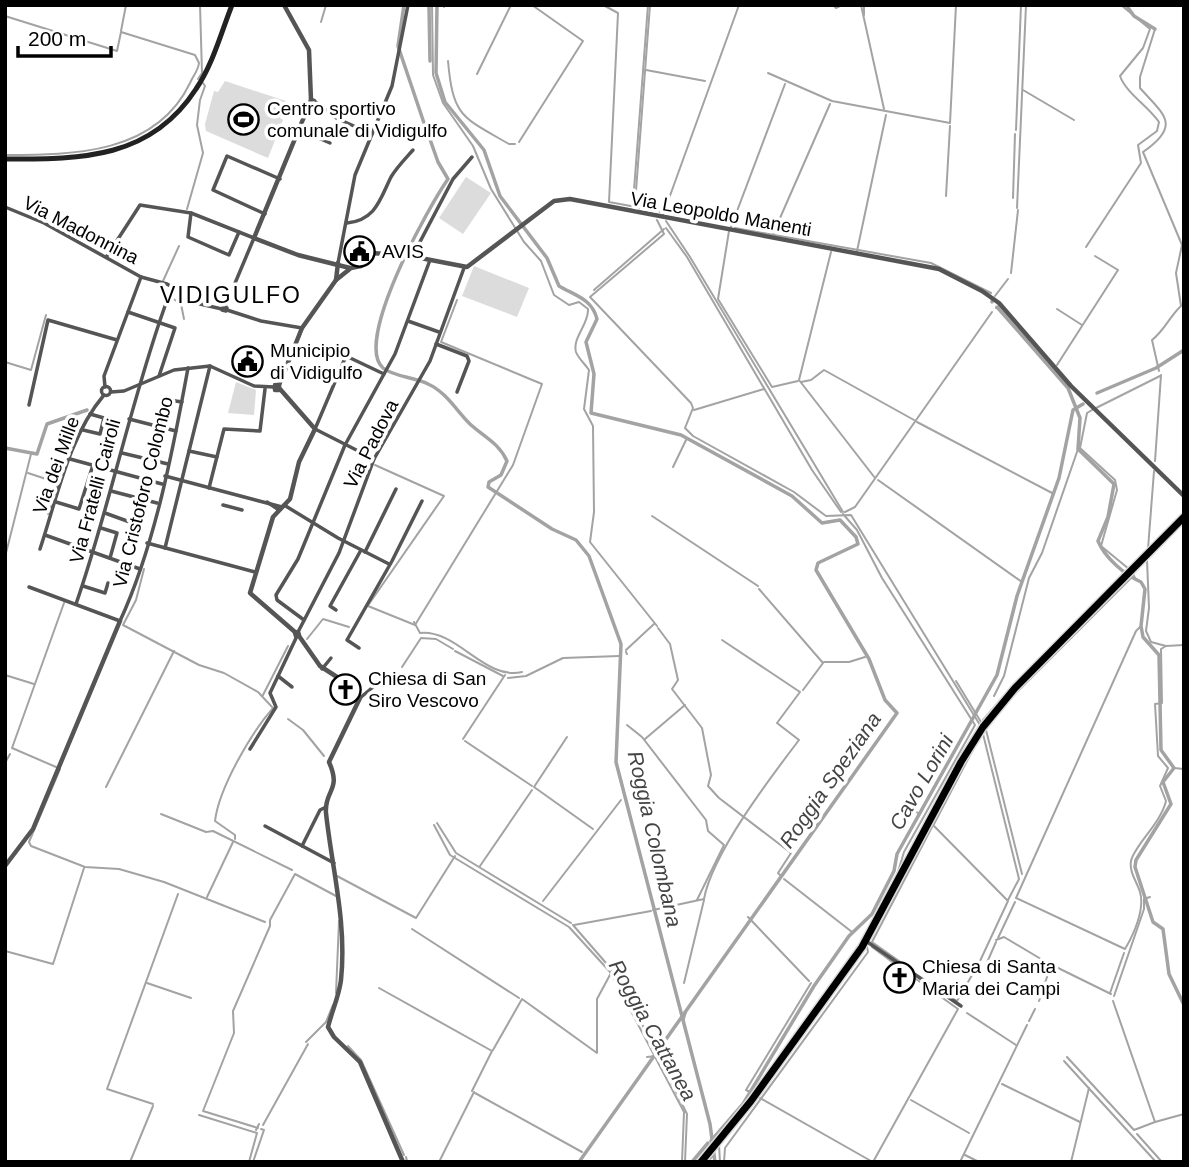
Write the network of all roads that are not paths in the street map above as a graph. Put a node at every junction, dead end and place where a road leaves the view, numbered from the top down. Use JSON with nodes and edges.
{"nodes":[{"id":1,"x":232,"y":5,"type":"edge"},
{"id":2,"x":284,"y":5,"type":"edge"},
{"id":3,"x":408,"y":5,"type":"edge"},
{"id":4,"x":313,"y":100,"type":"junction"},
{"id":5,"x":300,"y":130,"type":"junction"},
{"id":6,"x":372,"y":134,"type":"junction"},
{"id":7,"x":330,"y":143,"type":"dead end"},
{"id":8,"x":413,"y":150,"type":"dead end"},
{"id":9,"x":472,"y":157,"type":"dead end"},
{"id":10,"x":5,"y":159,"type":"edge"},
{"id":11,"x":280,"y":179,"type":"junction"},
{"id":12,"x":5,"y":207,"type":"edge"},
{"id":13,"x":191,"y":213,"type":"junction"},
{"id":14,"x":265,"y":214,"type":"junction"},
{"id":15,"x":347,"y":223,"type":"junction"},
{"id":16,"x":239,"y":232,"type":"junction"},
{"id":17,"x":254,"y":238,"type":"junction"},
{"id":18,"x":107,"y":256,"type":"junction"},
{"id":19,"x":409,"y":256,"type":"junction"},
{"id":20,"x":430,"y":260,"type":"junction"},
{"id":21,"x":338,"y":263,"type":"junction"},
{"id":22,"x":351,"y":268,"type":"junction"},
{"id":23,"x":464,"y":268,"type":"junction"},
{"id":24,"x":141,"y":277,"type":"junction"},
{"id":25,"x":336,"y":280,"type":"junction"},
{"id":26,"x":165,"y":306,"type":"dead end"},
{"id":27,"x":225,"y":308,"type":"junction"},
{"id":28,"x":127,"y":312,"type":"junction"},
{"id":29,"x":408,"y":321,"type":"junction"},
{"id":30,"x":159,"y":323,"type":"junction"},
{"id":31,"x":302,"y":328,"type":"junction"},
{"id":32,"x":440,"y":332,"type":"junction"},
{"id":33,"x":117,"y":340,"type":"junction"},
{"id":34,"x":436,"y":344,"type":"junction"},
{"id":35,"x":210,"y":366,"type":"junction"},
{"id":36,"x":188,"y":368,"type":"junction"},
{"id":37,"x":385,"y":373,"type":"junction"},
{"id":38,"x":159,"y":376,"type":"junction"},
{"id":39,"x":138,"y":385,"type":"junction"},
{"id":40,"x":105,"y":387,"type":"junction"},
{"id":41,"x":277,"y":387,"type":"junction"},
{"id":42,"x":265,"y":388,"type":"junction"},
{"id":43,"x":111,"y":392,"type":"junction"},
{"id":44,"x":457,"y":392,"type":"dead end"},
{"id":45,"x":104,"y":395,"type":"junction"},
{"id":46,"x":169,"y":400,"type":"dead end"},
{"id":47,"x":182,"y":402,"type":"junction"},
{"id":48,"x":29,"y":405,"type":"dead end"},
{"id":49,"x":90,"y":414,"type":"junction"},
{"id":50,"x":129,"y":419,"type":"junction"},
{"id":51,"x":83,"y":429,"type":"junction"},
{"id":52,"x":316,"y":429,"type":"junction"},
{"id":53,"x":176,"y":431,"type":"junction"},
{"id":54,"x":345,"y":444,"type":"junction"},
{"id":55,"x":189,"y":451,"type":"junction"},
{"id":56,"x":122,"y":453,"type":"junction"},
{"id":57,"x":217,"y":457,"type":"junction"},
{"id":58,"x":70,"y":459,"type":"junction"},
{"id":59,"x":374,"y":459,"type":"junction"},
{"id":60,"x":168,"y":464,"type":"junction"},
{"id":61,"x":93,"y":466,"type":"junction"},
{"id":62,"x":117,"y":472,"type":"junction"},
{"id":63,"x":165,"y":476,"type":"junction"},
{"id":64,"x":181,"y":480,"type":"junction"},
{"id":65,"x":162,"y":484,"type":"junction"},
{"id":66,"x":209,"y":488,"type":"junction"},
{"id":67,"x":396,"y":489,"type":"dead end"},
{"id":68,"x":111,"y":491,"type":"junction"},
{"id":69,"x":1184,"y":495,"type":"edge"},
{"id":70,"x":265,"y":501,"type":"junction"},
{"id":71,"x":422,"y":501,"type":"dead end"},
{"id":72,"x":56,"y":502,"type":"junction"},
{"id":73,"x":158,"y":503,"type":"junction"},
{"id":74,"x":223,"y":505,"type":"dead end"},
{"id":75,"x":270,"y":505,"type":"junction"},
{"id":76,"x":282,"y":507,"type":"junction"},
{"id":77,"x":79,"y":509,"type":"junction"},
{"id":78,"x":242,"y":510,"type":"dead end"},
{"id":79,"x":105,"y":513,"type":"junction"},
{"id":80,"x":273,"y":517,"type":"junction"},
{"id":81,"x":76,"y":518,"type":"dead end"},
{"id":82,"x":1182,"y":520,"type":"edge"},
{"id":83,"x":312,"y":523,"type":"junction"},
{"id":84,"x":138,"y":525,"type":"dead end"},
{"id":85,"x":101,"y":528,"type":"junction"},
{"id":86,"x":45,"y":535,"type":"junction"},
{"id":87,"x":344,"y":541,"type":"junction"},
{"id":88,"x":147,"y":543,"type":"junction"},
{"id":89,"x":164,"y":548,"type":"junction"},
{"id":90,"x":40,"y":549,"type":"dead end"},
{"id":91,"x":363,"y":551,"type":"junction"},
{"id":92,"x":94,"y":552,"type":"junction"},
{"id":93,"x":110,"y":558,"type":"junction"},
{"id":94,"x":389,"y":564,"type":"junction"},
{"id":95,"x":140,"y":569,"type":"junction"},
{"id":96,"x":254,"y":572,"type":"junction"},
{"id":97,"x":108,"y":583,"type":"dead end"},
{"id":98,"x":83,"y":586,"type":"junction"},
{"id":99,"x":29,"y":587,"type":"dead end"},
{"id":100,"x":76,"y":604,"type":"junction"},
{"id":101,"x":336,"y":610,"type":"dead end"},
{"id":102,"x":304,"y":620,"type":"junction"},
{"id":103,"x":120,"y":621,"type":"junction"},
{"id":104,"x":297,"y":634,"type":"junction"},
{"id":105,"x":359,"y":648,"type":"dead end"},
{"id":106,"x":331,"y":658,"type":"dead end"},
{"id":107,"x":323,"y":669,"type":"junction"},
{"id":108,"x":278,"y":676,"type":"junction"},
{"id":109,"x":379,"y":682,"type":"dead end"},
{"id":110,"x":292,"y":687,"type":"dead end"},
{"id":111,"x":360,"y":698,"type":"junction"},
{"id":112,"x":250,"y":749,"type":"dead end"},
{"id":113,"x":326,"y":807,"type":"junction"},
{"id":114,"x":265,"y":826,"type":"dead end"},
{"id":115,"x":302,"y":846,"type":"junction"},
{"id":116,"x":335,"y":863,"type":"junction"},
{"id":117,"x":5,"y":866,"type":"edge"},
{"id":118,"x":866,"y":941,"type":"junction"},
{"id":119,"x":961,"y":1006,"type":"dead end"},
{"id":120,"x":403,"y":1161,"type":"edge"},
{"id":121,"x":701,"y":1162,"type":"edge"}],
"edges":[{"from":1,"to":10,"type":"main road"},
{"from":2,"to":4,"type":"street"},
{"from":3,"to":6,"type":"street"},
{"from":4,"to":5,"type":"street"},
{"from":4,"to":6,"type":"street"},
{"from":5,"to":7,"type":"street"},
{"from":5,"to":11,"type":"street"},
{"from":6,"to":15,"type":"street"},
{"from":8,"to":15,"type":"street"},
{"from":9,"to":19,"type":"street"},
{"from":11,"to":14,"type":"street"},
{"from":11,"to":14,"type":"street"},
{"from":12,"to":18,"type":"street","name":"Via Madonnina"},
{"from":13,"to":16,"type":"street"},
{"from":13,"to":16,"type":"street"},
{"from":13,"to":18,"type":"street"},
{"from":14,"to":17,"type":"street"},
{"from":15,"to":21,"type":"street"},
{"from":16,"to":17,"type":"street"},
{"from":17,"to":21,"type":"street"},
{"from":17,"to":27,"type":"street"},
{"from":18,"to":24,"type":"street","name":"Via Madonnina"},
{"from":19,"to":20,"type":"street"},
{"from":19,"to":22,"type":"street"},
{"from":20,"to":23,"type":"street"},
{"from":20,"to":29,"type":"street"},
{"from":21,"to":22,"type":"street"},
{"from":21,"to":25,"type":"street"},
{"from":22,"to":25,"type":"street"},
{"from":23,"to":32,"type":"street","name":"Via Padova"},
{"from":23,"to":69,"type":"street","name":"Via Leopoldo Manenti"},
{"from":24,"to":27,"type":"street","name":"Via Madonnina"},
{"from":24,"to":28,"type":"street"},
{"from":25,"to":31,"type":"street"},
{"from":26,"to":30,"type":"street","name":"Via Fratelli Cairoli"},
{"from":27,"to":31,"type":"street","name":"Via Madonnina"},
{"from":28,"to":30,"type":"street"},
{"from":28,"to":33,"type":"street"},
{"from":29,"to":32,"type":"street"},
{"from":29,"to":37,"type":"street"},
{"from":30,"to":38,"type":"street"},
{"from":30,"to":39,"type":"street","name":"Via Fratelli Cairoli"},
{"from":31,"to":41,"type":"street"},
{"from":32,"to":34,"type":"street","name":"Via Padova"},
{"from":33,"to":40,"type":"street"},
{"from":33,"to":48,"type":"street"},
{"from":34,"to":44,"type":"street"},
{"from":34,"to":59,"type":"street","name":"Via Padova"},
{"from":35,"to":36,"type":"street"},
{"from":35,"to":42,"type":"street"},
{"from":35,"to":55,"type":"street"},
{"from":36,"to":38,"type":"street"},
{"from":36,"to":47,"type":"street","name":"Via Cristoforo Colombo"},
{"from":37,"to":52,"type":"street"},
{"from":37,"to":54,"type":"street"},
{"from":38,"to":39,"type":"street"},
{"from":39,"to":43,"type":"street"},
{"from":39,"to":50,"type":"street","name":"Via Fratelli Cairoli"},
{"from":40,"to":43,"type":"street"},
{"from":40,"to":45,"type":"street"},
{"from":41,"to":42,"type":"street"},
{"from":41,"to":52,"type":"street"},
{"from":42,"to":57,"type":"street"},
{"from":43,"to":45,"type":"street"},
{"from":45,"to":49,"type":"street","name":"Via dei Mille"},
{"from":46,"to":47,"type":"street"},
{"from":47,"to":53,"type":"street","name":"Via Cristoforo Colombo"},
{"from":49,"to":51,"type":"street","name":"Via dei Mille"},
{"from":49,"to":51,"type":"street"},
{"from":50,"to":53,"type":"street"},
{"from":50,"to":56,"type":"street","name":"Via Fratelli Cairoli"},
{"from":51,"to":58,"type":"street","name":"Via dei Mille"},
{"from":52,"to":54,"type":"street"},
{"from":52,"to":76,"type":"street"},
{"from":53,"to":60,"type":"street","name":"Via Cristoforo Colombo"},
{"from":54,"to":59,"type":"street"},
{"from":54,"to":83,"type":"street"},
{"from":55,"to":57,"type":"street"},
{"from":55,"to":64,"type":"street"},
{"from":56,"to":60,"type":"street"},
{"from":56,"to":62,"type":"street","name":"Via Fratelli Cairoli"},
{"from":57,"to":66,"type":"street"},
{"from":58,"to":61,"type":"street"},
{"from":58,"to":72,"type":"street","name":"Via dei Mille"},
{"from":59,"to":87,"type":"street","name":"Via Padova"},
{"from":60,"to":63,"type":"street","name":"Via Cristoforo Colombo"},
{"from":61,"to":62,"type":"street"},
{"from":61,"to":77,"type":"street"},
{"from":62,"to":65,"type":"street"},
{"from":62,"to":68,"type":"street","name":"Via Fratelli Cairoli"},
{"from":63,"to":64,"type":"street"},
{"from":63,"to":65,"type":"street","name":"Via Cristoforo Colombo"},
{"from":64,"to":66,"type":"street"},
{"from":64,"to":89,"type":"street"},
{"from":65,"to":73,"type":"street","name":"Via Cristoforo Colombo"},
{"from":66,"to":70,"type":"street"},
{"from":67,"to":91,"type":"street"},
{"from":68,"to":73,"type":"street"},
{"from":68,"to":79,"type":"street","name":"Via Fratelli Cairoli"},
{"from":70,"to":75,"type":"street"},
{"from":70,"to":76,"type":"street"},
{"from":71,"to":94,"type":"street"},
{"from":72,"to":77,"type":"street"},
{"from":72,"to":86,"type":"street","name":"Via dei Mille"},
{"from":73,"to":88,"type":"street","name":"Via Cristoforo Colombo"},
{"from":74,"to":78,"type":"street"},
{"from":75,"to":76,"type":"street"},
{"from":75,"to":80,"type":"street"},
{"from":76,"to":80,"type":"street"},
{"from":76,"to":83,"type":"street"},
{"from":77,"to":81,"type":"street"},
{"from":79,"to":84,"type":"street"},
{"from":79,"to":85,"type":"street","name":"Via Fratelli Cairoli"},
{"from":80,"to":96,"type":"street"},
{"from":82,"to":118,"type":"main road"},
{"from":83,"to":87,"type":"street"},
{"from":83,"to":102,"type":"street"},
{"from":85,"to":92,"type":"street","name":"Via Fratelli Cairoli"},
{"from":85,"to":93,"type":"street"},
{"from":86,"to":90,"type":"street","name":"Via dei Mille"},
{"from":86,"to":92,"type":"street"},
{"from":87,"to":91,"type":"street"},
{"from":87,"to":102,"type":"street","name":"Via Padova"},
{"from":88,"to":89,"type":"street"},
{"from":88,"to":95,"type":"street","name":"Via Cristoforo Colombo"},
{"from":89,"to":96,"type":"street"},
{"from":91,"to":94,"type":"street"},
{"from":91,"to":101,"type":"street"},
{"from":92,"to":93,"type":"street"},
{"from":92,"to":98,"type":"street","name":"Via Fratelli Cairoli"},
{"from":93,"to":95,"type":"street"},
{"from":94,"to":105,"type":"street"},
{"from":95,"to":103,"type":"street","name":"Via Cristoforo Colombo"},
{"from":96,"to":104,"type":"street"},
{"from":97,"to":98,"type":"street"},
{"from":98,"to":100,"type":"street","name":"Via Fratelli Cairoli"},
{"from":99,"to":100,"type":"street"},
{"from":100,"to":103,"type":"street"},
{"from":102,"to":104,"type":"street","name":"Via Padova"},
{"from":103,"to":117,"type":"street"},
{"from":104,"to":107,"type":"street"},
{"from":104,"to":108,"type":"street","name":"Via Padova"},
{"from":106,"to":107,"type":"street"},
{"from":107,"to":111,"type":"street"},
{"from":108,"to":110,"type":"street"},
{"from":108,"to":112,"type":"street"},
{"from":109,"to":111,"type":"street"},
{"from":111,"to":113,"type":"street"},
{"from":113,"to":115,"type":"street"},
{"from":113,"to":116,"type":"street"},
{"from":114,"to":115,"type":"street"},
{"from":115,"to":116,"type":"street"},
{"from":116,"to":120,"type":"street"},
{"from":118,"to":119,"type":"street"},
{"from":118,"to":121,"type":"main road"}]}
